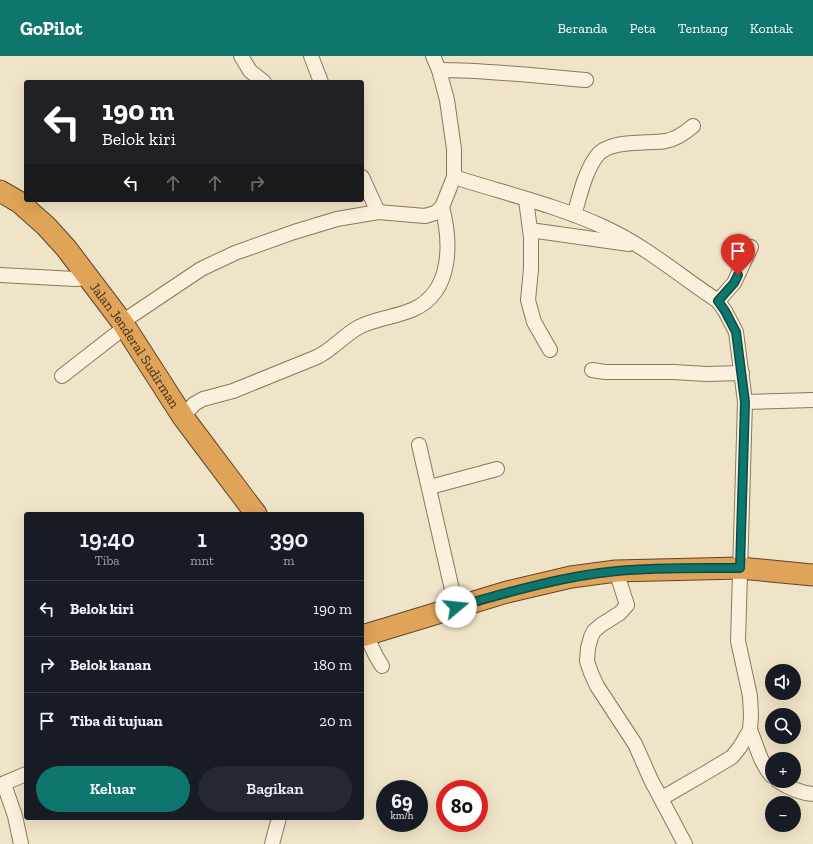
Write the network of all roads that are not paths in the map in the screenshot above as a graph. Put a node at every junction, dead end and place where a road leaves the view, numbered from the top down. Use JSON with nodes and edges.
{"nodes":[{"id":1,"x":241,"y":56,"type":"edge"},
{"id":2,"x":311,"y":56,"type":"edge"},
{"id":3,"x":433,"y":56,"type":"edge"},
{"id":4,"x":439,"y":70,"type":"junction"},
{"id":5,"x":261,"y":80,"type":"edge"},
{"id":6,"x":320,"y":80,"type":"edge"},
{"id":7,"x":586,"y":80,"type":"dead end"},
{"id":8,"x":692,"y":126,"type":"dead end"},
{"id":9,"x":454,"y":178,"type":"junction"},
{"id":10,"x":364,"y":181,"type":"edge"},
{"id":11,"x":0,"y":191,"type":"edge"},
{"id":12,"x":526,"y":200,"type":"junction"},
{"id":13,"x":442,"y":206,"type":"junction"},
{"id":14,"x":378,"y":212,"type":"junction"},
{"id":15,"x":574,"y":215,"type":"junction"},
{"id":16,"x":530,"y":230,"type":"junction"},
{"id":17,"x":640,"y":246,"type":"junction"},
{"id":18,"x":751,"y":247,"type":"dead end"},
{"id":19,"x":0,"y":275,"type":"edge"},
{"id":20,"x":89,"y":278,"type":"junction"},
{"id":21,"x":718,"y":301,"type":"junction"},
{"id":22,"x":124,"y":325,"type":"junction"},
{"id":23,"x":550,"y":350,"type":"dead end"},
{"id":24,"x":592,"y":370,"type":"dead end"},
{"id":25,"x":742,"y":373,"type":"junction"},
{"id":26,"x":62,"y":376,"type":"dead end"},
{"id":27,"x":813,"y":400,"type":"edge"},
{"id":28,"x":745,"y":402,"type":"junction"},
{"id":29,"x":182,"y":417,"type":"junction"},
{"id":30,"x":419,"y":445,"type":"dead end"},
{"id":31,"x":497,"y":469,"type":"dead end"},
{"id":32,"x":430,"y":487,"type":"junction"},
{"id":33,"x":254,"y":512,"type":"edge"},
{"id":34,"x":740,"y":568,"type":"junction"},
{"id":35,"x":616,"y":571,"type":"junction"},
{"id":36,"x":813,"y":575,"type":"edge"},
{"id":37,"x":456,"y":607,"type":"junction"},
{"id":38,"x":364,"y":635,"type":"edge"},
{"id":39,"x":382,"y":666,"type":"dead end"},
{"id":40,"x":750,"y":730,"type":"junction"},
{"id":41,"x":765,"y":767,"type":"edge"},
{"id":42,"x":24,"y":775,"type":"edge"},
{"id":43,"x":2,"y":784,"type":"edge"},
{"id":44,"x":791,"y":788,"type":"edge"},
{"id":45,"x":813,"y":794,"type":"edge"},
{"id":46,"x":662,"y":798,"type":"junction"},
{"id":47,"x":278,"y":820,"type":"edge"},
{"id":48,"x":21,"y":844,"type":"edge"},
{"id":49,"x":272,"y":844,"type":"edge"},
{"id":50,"x":685,"y":844,"type":"edge"}],
"edges":[{"from":1,"to":5,"type":"street"},
{"from":2,"to":6,"type":"street"},
{"from":3,"to":4,"type":"street"},
{"from":4,"to":7,"type":"street"},
{"from":4,"to":9,"type":"street"},
{"from":8,"to":15,"type":"street"},
{"from":9,"to":12,"type":"street"},
{"from":9,"to":13,"type":"street"},
{"from":10,"to":14,"type":"street"},
{"from":11,"to":20,"type":"highway","name":"Jalan Jenderal Sudirman"},
{"from":12,"to":15,"type":"street"},
{"from":12,"to":16,"type":"street"},
{"from":13,"to":14,"type":"street"},
{"from":13,"to":29,"type":"street"},
{"from":14,"to":22,"type":"street"},
{"from":15,"to":17,"type":"street"},
{"from":16,"to":17,"type":"street"},
{"from":16,"to":23,"type":"street"},
{"from":17,"to":21,"type":"street"},
{"from":18,"to":21,"type":"street"},
{"from":19,"to":20,"type":"street"},
{"from":20,"to":22,"type":"highway","name":"Jalan Jenderal Sudirman"},
{"from":21,"to":25,"type":"street"},
{"from":22,"to":26,"type":"street"},
{"from":22,"to":29,"type":"highway","name":"Jalan Jenderal Sudirman"},
{"from":24,"to":25,"type":"street"},
{"from":25,"to":28,"type":"street"},
{"from":27,"to":28,"type":"street"},
{"from":28,"to":34,"type":"street"},
{"from":29,"to":33,"type":"highway","name":"Jalan Jenderal Sudirman"},
{"from":30,"to":32,"type":"street"},
{"from":31,"to":32,"type":"street"},
{"from":32,"to":37,"type":"street"},
{"from":34,"to":35,"type":"highway"},
{"from":34,"to":36,"type":"highway"},
{"from":34,"to":40,"type":"street"},
{"from":35,"to":37,"type":"highway"},
{"from":35,"to":46,"type":"street"},
{"from":37,"to":38,"type":"highway"},
{"from":38,"to":39,"type":"street"},
{"from":40,"to":41,"type":"street"},
{"from":40,"to":46,"type":"street"},
{"from":42,"to":43,"type":"street"},
{"from":43,"to":48,"type":"street"},
{"from":44,"to":45,"type":"street"},
{"from":46,"to":50,"type":"street"},
{"from":47,"to":49,"type":"street"}]}
